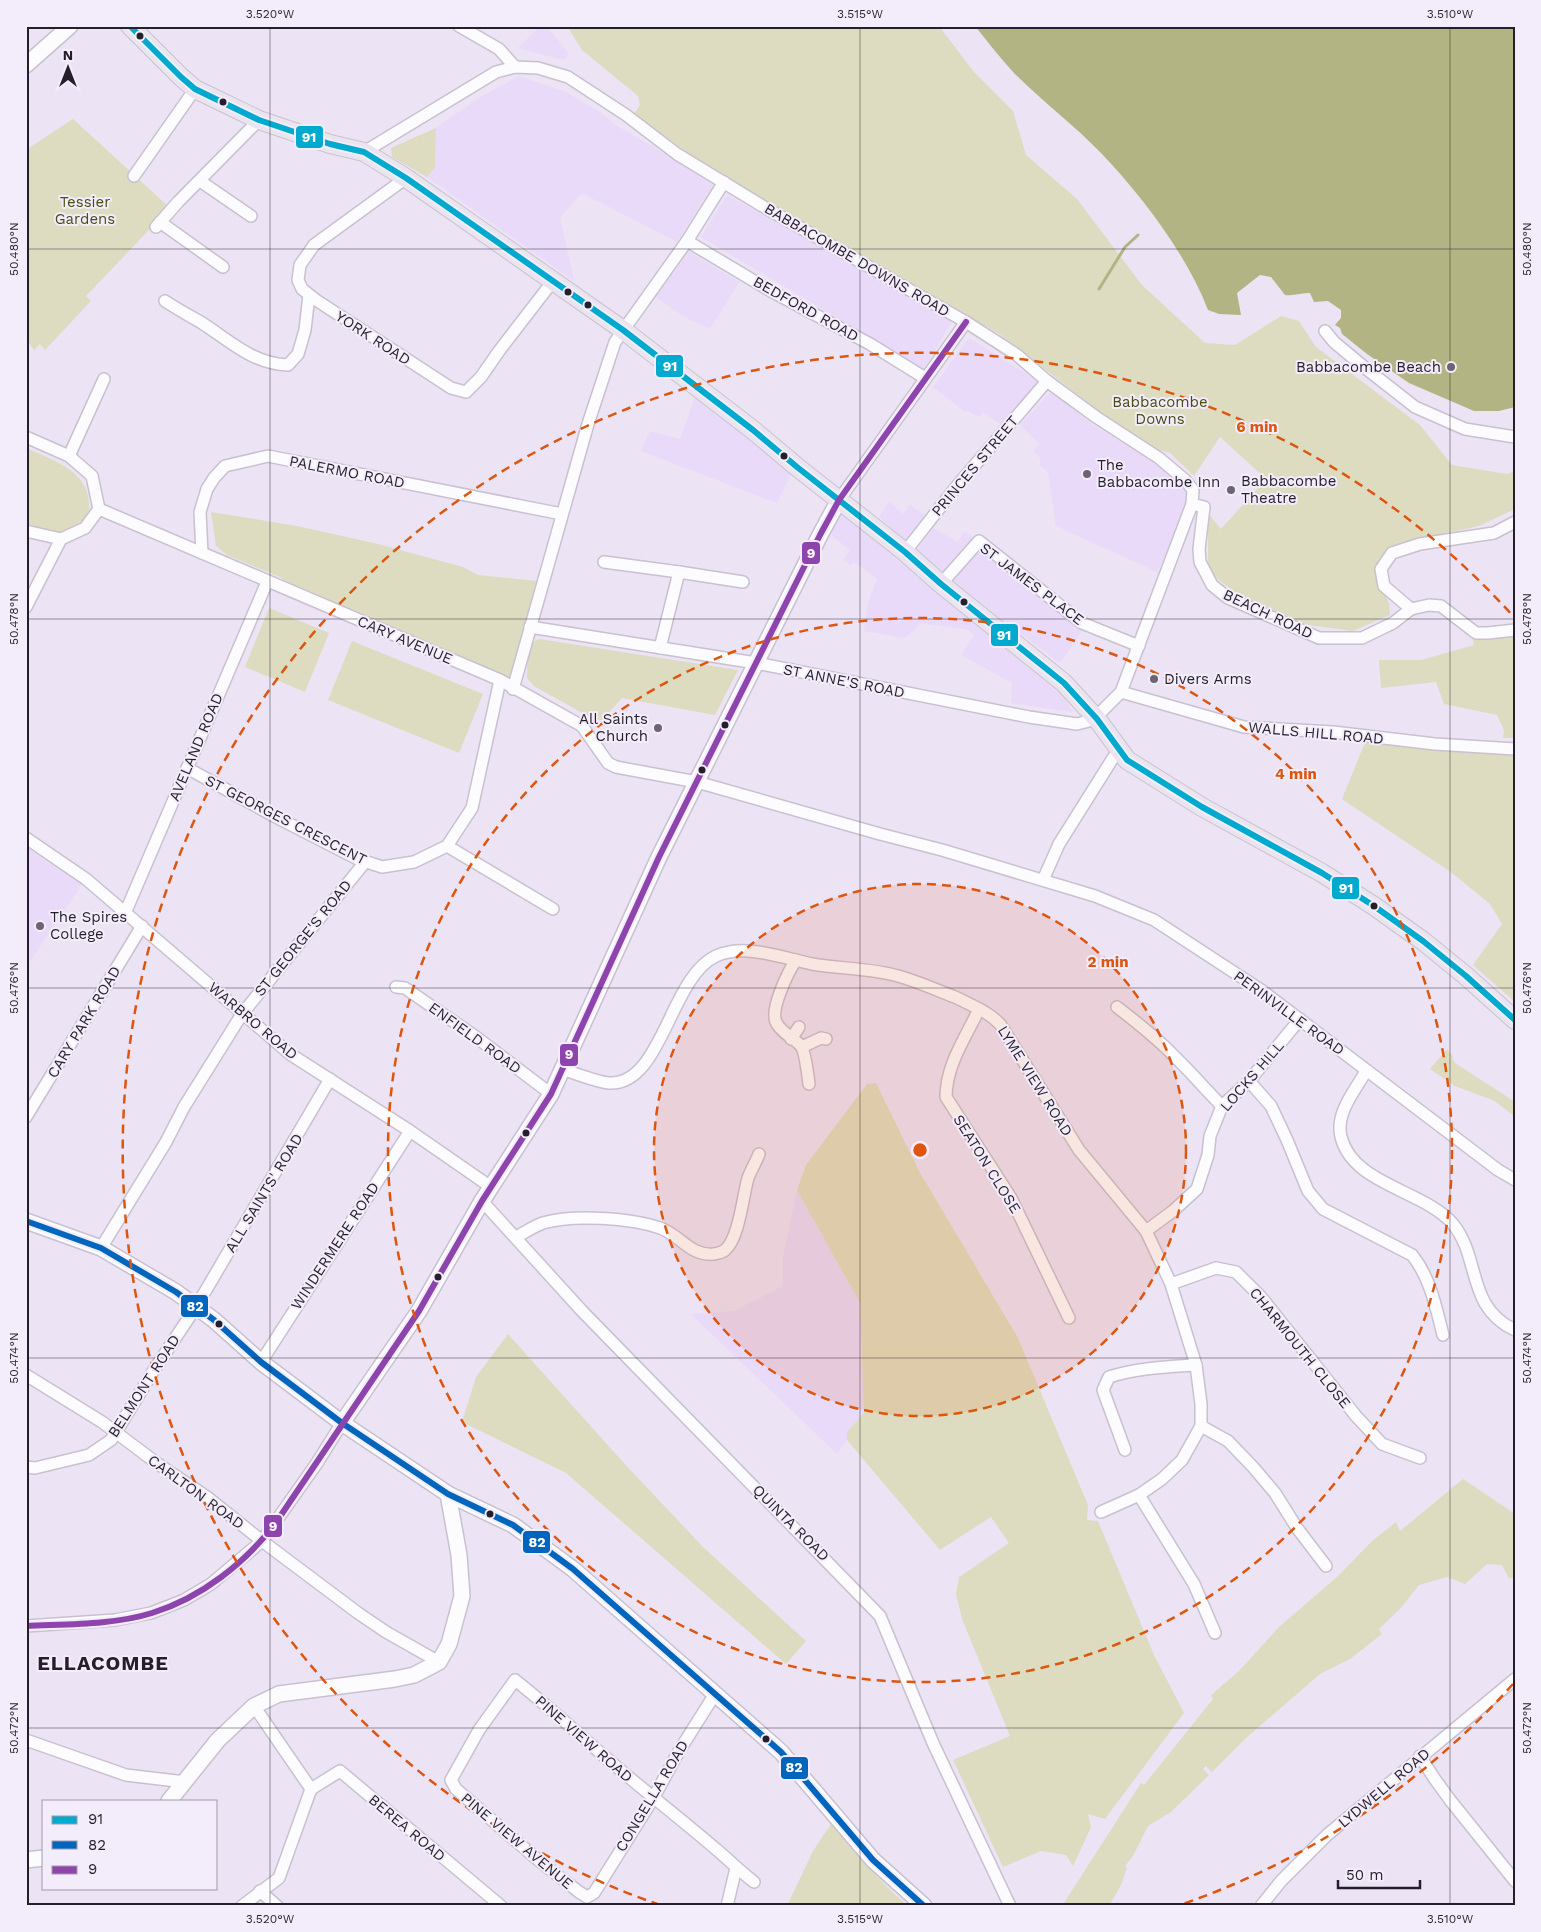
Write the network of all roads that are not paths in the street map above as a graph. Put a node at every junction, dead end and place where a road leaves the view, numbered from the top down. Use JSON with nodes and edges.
{"nodes":[{"id":1,"x":70,"y":26,"type":"edge"},
{"id":2,"x":130,"y":26,"type":"edge"},
{"id":3,"x":459,"y":26,"type":"edge"},
{"id":4,"x":26,"y":65,"type":"edge"},
{"id":5,"x":515,"y":67,"type":"junction"},
{"id":6,"x":195,"y":89,"type":"junction"},
{"id":7,"x":259,"y":120,"type":"junction"},
{"id":8,"x":364,"y":152,"type":"junction"},
{"id":9,"x":134,"y":176,"type":"dead end"},
{"id":10,"x":406,"y":178,"type":"junction"},
{"id":11,"x":200,"y":181,"type":"junction"},
{"id":12,"x":724,"y":182,"type":"junction"},
{"id":13,"x":251,"y":216,"type":"dead end"},
{"id":14,"x":687,"y":241,"type":"junction"},
{"id":15,"x":223,"y":267,"type":"dead end"},
{"id":16,"x":553,"y":281,"type":"junction"},
{"id":17,"x":309,"y":295,"type":"junction"},
{"id":18,"x":165,"y":301,"type":"dead end"},
{"id":19,"x":966,"y":322,"type":"junction"},
{"id":20,"x":623,"y":330,"type":"junction"},
{"id":21,"x":1325,"y":331,"type":"dead end"},
{"id":22,"x":925,"y":378,"type":"junction"},
{"id":23,"x":104,"y":379,"type":"dead end"},
{"id":24,"x":1047,"y":381,"type":"junction"},
{"id":25,"x":1510,"y":436,"type":"edge"},
{"id":26,"x":26,"y":437,"type":"edge"},
{"id":27,"x":69,"y":456,"type":"junction"},
{"id":28,"x":840,"y":500,"type":"junction"},
{"id":29,"x":1192,"y":504,"type":"junction"},
{"id":30,"x":99,"y":509,"type":"junction"},
{"id":31,"x":562,"y":514,"type":"junction"},
{"id":32,"x":1515,"y":522,"type":"edge"},
{"id":33,"x":26,"y":531,"type":"edge"},
{"id":34,"x":60,"y":539,"type":"junction"},
{"id":35,"x":905,"y":552,"type":"junction"},
{"id":36,"x":202,"y":553,"type":"junction"},
{"id":37,"x":604,"y":562,"type":"dead end"},
{"id":38,"x":679,"y":572,"type":"junction"},
{"id":39,"x":267,"y":582,"type":"junction"},
{"id":40,"x":743,"y":582,"type":"dead end"},
{"id":41,"x":941,"y":584,"type":"junction"},
{"id":42,"x":26,"y":607,"type":"edge"},
{"id":43,"x":1411,"y":609,"type":"junction"},
{"id":44,"x":530,"y":627,"type":"junction"},
{"id":45,"x":1515,"y":630,"type":"edge"},
{"id":46,"x":1139,"y":646,"type":"junction"},
{"id":47,"x":660,"y":648,"type":"junction"},
{"id":48,"x":756,"y":663,"type":"junction"},
{"id":49,"x":500,"y":680,"type":"junction"},
{"id":50,"x":513,"y":689,"type":"junction"},
{"id":51,"x":1121,"y":692,"type":"junction"},
{"id":52,"x":1096,"y":719,"type":"junction"},
{"id":53,"x":1515,"y":749,"type":"edge"},
{"id":54,"x":1119,"y":751,"type":"junction"},
{"id":55,"x":187,"y":768,"type":"junction"},
{"id":56,"x":697,"y":782,"type":"junction"},
{"id":57,"x":26,"y":838,"type":"edge"},
{"id":58,"x":447,"y":846,"type":"junction"},
{"id":59,"x":365,"y":862,"type":"junction"},
{"id":60,"x":1043,"y":880,"type":"junction"},
{"id":61,"x":553,"y":909,"type":"dead end"},
{"id":62,"x":126,"y":912,"type":"junction"},
{"id":63,"x":142,"y":926,"type":"junction"},
{"id":64,"x":796,"y":960,"type":"junction"},
{"id":65,"x":396,"y":987,"type":"dead end"},
{"id":66,"x":1116,"y":1007,"type":"dead end"},
{"id":67,"x":979,"y":1009,"type":"junction"},
{"id":68,"x":242,"y":1014,"type":"junction"},
{"id":69,"x":1300,"y":1019,"type":"junction"},
{"id":70,"x":1515,"y":1020,"type":"edge"},
{"id":71,"x":799,"y":1027,"type":"dead end"},
{"id":72,"x":791,"y":1039,"type":"junction"},
{"id":73,"x":826,"y":1039,"type":"dead end"},
{"id":74,"x":802,"y":1047,"type":"junction"},
{"id":75,"x":562,"y":1069,"type":"junction"},
{"id":76,"x":1366,"y":1071,"type":"junction"},
{"id":77,"x":330,"y":1080,"type":"junction"},
{"id":78,"x":1249,"y":1081,"type":"junction"},
{"id":79,"x":809,"y":1084,"type":"dead end"},
{"id":80,"x":551,"y":1094,"type":"junction"},
{"id":81,"x":1222,"y":1106,"type":"junction"},
{"id":82,"x":26,"y":1117,"type":"edge"},
{"id":83,"x":410,"y":1131,"type":"junction"},
{"id":84,"x":759,"y":1154,"type":"dead end"},
{"id":85,"x":1515,"y":1180,"type":"edge"},
{"id":86,"x":491,"y":1187,"type":"junction"},
{"id":87,"x":482,"y":1201,"type":"junction"},
{"id":88,"x":26,"y":1222,"type":"edge"},
{"id":89,"x":1146,"y":1231,"type":"junction"},
{"id":90,"x":516,"y":1237,"type":"junction"},
{"id":91,"x":101,"y":1248,"type":"junction"},
{"id":92,"x":1170,"y":1284,"type":"junction"},
{"id":93,"x":196,"y":1307,"type":"junction"},
{"id":94,"x":1069,"y":1318,"type":"dead end"},
{"id":95,"x":1515,"y":1330,"type":"edge"},
{"id":96,"x":1443,"y":1335,"type":"dead end"},
{"id":97,"x":261,"y":1362,"type":"junction"},
{"id":98,"x":1196,"y":1365,"type":"junction"},
{"id":99,"x":26,"y":1375,"type":"edge"},
{"id":100,"x":342,"y":1423,"type":"junction"},
{"id":101,"x":1201,"y":1426,"type":"junction"},
{"id":102,"x":116,"y":1432,"type":"junction"},
{"id":103,"x":1125,"y":1450,"type":"dead end"},
{"id":104,"x":1420,"y":1458,"type":"dead end"},
{"id":105,"x":26,"y":1467,"type":"edge"},
{"id":106,"x":448,"y":1494,"type":"junction"},
{"id":107,"x":1139,"y":1495,"type":"junction"},
{"id":108,"x":1101,"y":1512,"type":"dead end"},
{"id":109,"x":262,"y":1541,"type":"junction"},
{"id":110,"x":1326,"y":1566,"type":"dead end"},
{"id":111,"x":26,"y":1626,"type":"edge"},
{"id":112,"x":1215,"y":1633,"type":"dead end"},
{"id":113,"x":439,"y":1662,"type":"junction"},
{"id":114,"x":1515,"y":1679,"type":"edge"},
{"id":115,"x":515,"y":1680,"type":"joint"},
{"id":116,"x":715,"y":1694,"type":"junction"},
{"id":117,"x":254,"y":1706,"type":"junction"},
{"id":118,"x":26,"y":1740,"type":"edge"},
{"id":119,"x":1420,"y":1756,"type":"junction"},
{"id":120,"x":185,"y":1782,"type":"junction"},
{"id":121,"x":311,"y":1789,"type":"junction"},
{"id":122,"x":654,"y":1797,"type":"junction"},
{"id":123,"x":170,"y":1800,"type":"edge"},
{"id":124,"x":42,"y":1858,"type":"edge"},
{"id":125,"x":26,"y":1860,"type":"edge"},
{"id":126,"x":736,"y":1868,"type":"junction"},
{"id":127,"x":1515,"y":1881,"type":"edge"},
{"id":128,"x":754,"y":1882,"type":"dead end"},
{"id":129,"x":260,"y":1891,"type":"junction"},
{"id":130,"x":587,"y":1897,"type":"joint"},
{"id":131,"x":242,"y":1906,"type":"edge"},
{"id":132,"x":277,"y":1906,"type":"edge"},
{"id":133,"x":501,"y":1906,"type":"edge"},
{"id":134,"x":727,"y":1906,"type":"edge"},
{"id":135,"x":924,"y":1906,"type":"edge"},
{"id":136,"x":1010,"y":1906,"type":"edge"},
{"id":137,"x":1261,"y":1906,"type":"edge"}],
"edges":[{"from":1,"to":4,"type":"street"},
{"from":2,"to":6,"type":"main road"},
{"from":3,"to":5,"type":"street"},
{"from":5,"to":8,"type":"street","name":"BABBACOMBE DOWNS ROAD"},
{"from":5,"to":12,"type":"street","name":"BABBACOMBE DOWNS ROAD"},
{"from":6,"to":7,"type":"main road"},
{"from":6,"to":9,"type":"street"},
{"from":7,"to":8,"type":"main road"},
{"from":7,"to":11,"type":"street"},
{"from":8,"to":10,"type":"main road"},
{"from":10,"to":16,"type":"main road"},
{"from":10,"to":17,"type":"street"},
{"from":11,"to":13,"type":"street"},
{"from":11,"to":15,"type":"street"},
{"from":12,"to":14,"type":"street"},
{"from":12,"to":19,"type":"street","name":"BABBACOMBE DOWNS ROAD"},
{"from":14,"to":20,"type":"street"},
{"from":14,"to":22,"type":"street","name":"BEDFORD ROAD"},
{"from":16,"to":17,"type":"street","name":"YORK ROAD"},
{"from":16,"to":20,"type":"main road"},
{"from":17,"to":18,"type":"street"},
{"from":19,"to":22,"type":"street"},
{"from":19,"to":24,"type":"street","name":"BABBACOMBE DOWNS ROAD"},
{"from":20,"to":28,"type":"main road"},
{"from":20,"to":31,"type":"street"},
{"from":21,"to":25,"type":"street"},
{"from":22,"to":28,"type":"street"},
{"from":23,"to":27,"type":"street"},
{"from":24,"to":29,"type":"street","name":"BABBACOMBE DOWNS ROAD"},
{"from":24,"to":35,"type":"street","name":"PRINCES STREET"},
{"from":26,"to":27,"type":"street"},
{"from":27,"to":30,"type":"street"},
{"from":28,"to":35,"type":"main road"},
{"from":28,"to":48,"type":"street"},
{"from":29,"to":43,"type":"street","name":"BEACH ROAD"},
{"from":29,"to":46,"type":"street"},
{"from":30,"to":34,"type":"street"},
{"from":30,"to":36,"type":"street","name":"CARY AVENUE"},
{"from":31,"to":36,"type":"street","name":"PALERMO ROAD"},
{"from":31,"to":44,"type":"street"},
{"from":32,"to":43,"type":"street"},
{"from":33,"to":34,"type":"street"},
{"from":34,"to":42,"type":"street"},
{"from":35,"to":41,"type":"main road"},
{"from":36,"to":39,"type":"street","name":"CARY AVENUE"},
{"from":37,"to":38,"type":"street"},
{"from":38,"to":40,"type":"street"},
{"from":38,"to":47,"type":"street"},
{"from":39,"to":49,"type":"street","name":"CARY AVENUE"},
{"from":39,"to":55,"type":"street","name":"AVELAND ROAD"},
{"from":41,"to":46,"type":"street","name":"ST JAMES PLACE"},
{"from":41,"to":52,"type":"main road"},
{"from":43,"to":45,"type":"street","name":"BEACH ROAD"},
{"from":44,"to":47,"type":"street","name":"ST ANNE'S ROAD"},
{"from":44,"to":50,"type":"street"},
{"from":46,"to":51,"type":"street"},
{"from":47,"to":48,"type":"street","name":"ST ANNE'S ROAD"},
{"from":48,"to":52,"type":"street","name":"ST ANNE'S ROAD"},
{"from":48,"to":56,"type":"street"},
{"from":49,"to":50,"type":"street","name":"CARY AVENUE"},
{"from":49,"to":58,"type":"street"},
{"from":50,"to":56,"type":"street","name":"CARY AVENUE"},
{"from":51,"to":52,"type":"street"},
{"from":51,"to":53,"type":"street","name":"WALLS HILL ROAD"},
{"from":52,"to":54,"type":"main road"},
{"from":54,"to":60,"type":"street"},
{"from":54,"to":70,"type":"main road"},
{"from":55,"to":59,"type":"street","name":"ST GEORGES CRESCENT"},
{"from":55,"to":62,"type":"street","name":"AVELAND ROAD"},
{"from":56,"to":60,"type":"street","name":"PERINVILLE ROAD"},
{"from":56,"to":75,"type":"street"},
{"from":57,"to":62,"type":"street","name":"WARBRO ROAD"},
{"from":58,"to":59,"type":"street","name":"ST GEORGES CRESCENT"},
{"from":58,"to":61,"type":"street"},
{"from":59,"to":68,"type":"street","name":"ST GEORGE'S ROAD"},
{"from":60,"to":69,"type":"street","name":"PERINVILLE ROAD"},
{"from":62,"to":63,"type":"street","name":"WARBRO ROAD"},
{"from":63,"to":68,"type":"street","name":"WARBRO ROAD"},
{"from":63,"to":82,"type":"street","name":"CARY PARK ROAD"},
{"from":64,"to":67,"type":"street","name":"LYME VIEW ROAD"},
{"from":64,"to":72,"type":"street"},
{"from":64,"to":75,"type":"street","name":"LYME VIEW ROAD"},
{"from":65,"to":80,"type":"street","name":"ENFIELD ROAD"},
{"from":66,"to":81,"type":"street"},
{"from":67,"to":89,"type":"street","name":"LYME VIEW ROAD"},
{"from":67,"to":94,"type":"street","name":"SEATON CLOSE"},
{"from":68,"to":77,"type":"street","name":"WARBRO ROAD"},
{"from":68,"to":91,"type":"street","name":"ST GEORGE'S ROAD"},
{"from":69,"to":76,"type":"street","name":"PERINVILLE ROAD"},
{"from":69,"to":78,"type":"street","name":"LOCKS HILL"},
{"from":71,"to":72,"type":"street"},
{"from":72,"to":74,"type":"street"},
{"from":73,"to":74,"type":"street"},
{"from":74,"to":79,"type":"street"},
{"from":75,"to":80,"type":"street"},
{"from":76,"to":85,"type":"street","name":"PERINVILLE ROAD"},
{"from":76,"to":95,"type":"street"},
{"from":77,"to":83,"type":"street","name":"WARBRO ROAD"},
{"from":77,"to":93,"type":"street","name":"ALL SAINTS' ROAD"},
{"from":78,"to":81,"type":"street","name":"LOCKS HILL"},
{"from":78,"to":96,"type":"street"},
{"from":80,"to":86,"type":"street"},
{"from":81,"to":89,"type":"street","name":"LOCKS HILL"},
{"from":83,"to":86,"type":"street","name":"WARBRO ROAD"},
{"from":83,"to":97,"type":"street","name":"WINDERMERE ROAD"},
{"from":84,"to":90,"type":"street"},
{"from":86,"to":87,"type":"street"},
{"from":87,"to":90,"type":"street","name":"QUINTA ROAD"},
{"from":87,"to":100,"type":"street"},
{"from":88,"to":91,"type":"street"},
{"from":89,"to":92,"type":"street","name":"LYME VIEW ROAD"},
{"from":90,"to":136,"type":"street","name":"QUINTA ROAD"},
{"from":91,"to":93,"type":"street"},
{"from":92,"to":98,"type":"street","name":"LYME VIEW ROAD"},
{"from":92,"to":104,"type":"street","name":"CHARMOUTH CLOSE"},
{"from":93,"to":97,"type":"street"},
{"from":93,"to":102,"type":"street","name":"BELMONT ROAD"},
{"from":97,"to":100,"type":"street"},
{"from":98,"to":101,"type":"street","name":"LYME VIEW ROAD"},
{"from":98,"to":103,"type":"street"},
{"from":99,"to":102,"type":"street","name":"CARLTON ROAD"},
{"from":100,"to":106,"type":"street"},
{"from":100,"to":109,"type":"street"},
{"from":101,"to":107,"type":"street"},
{"from":101,"to":110,"type":"street"},
{"from":102,"to":105,"type":"street","name":"BELMONT ROAD"},
{"from":102,"to":109,"type":"street","name":"CARLTON ROAD"},
{"from":106,"to":113,"type":"street"},
{"from":106,"to":116,"type":"street"},
{"from":107,"to":108,"type":"street"},
{"from":107,"to":112,"type":"street"},
{"from":109,"to":111,"type":"street"},
{"from":109,"to":113,"type":"street","name":"CARLTON ROAD"},
{"from":113,"to":117,"type":"street"},
{"from":114,"to":119,"type":"street","name":"LYDWELL ROAD"},
{"from":115,"to":122,"type":"street","name":"PINE VIEW ROAD"},
{"from":115,"to":130,"type":"street","name":"PINE VIEW AVENUE"},
{"from":116,"to":122,"type":"street","name":"CONGELLA ROAD"},
{"from":116,"to":135,"type":"street"},
{"from":117,"to":120,"type":"street"},
{"from":117,"to":121,"type":"street"},
{"from":118,"to":120,"type":"street"},
{"from":119,"to":127,"type":"street"},
{"from":119,"to":137,"type":"street","name":"LYDWELL ROAD"},
{"from":120,"to":123,"type":"street"},
{"from":121,"to":129,"type":"street"},
{"from":121,"to":133,"type":"street","name":"BEREA ROAD"},
{"from":122,"to":126,"type":"street","name":"PINE VIEW ROAD"},
{"from":122,"to":130,"type":"street","name":"CONGELLA ROAD"},
{"from":124,"to":125,"type":"street"},
{"from":126,"to":128,"type":"street","name":"PINE VIEW ROAD"},
{"from":126,"to":134,"type":"street"},
{"from":129,"to":131,"type":"street"},
{"from":129,"to":132,"type":"street"}]}
